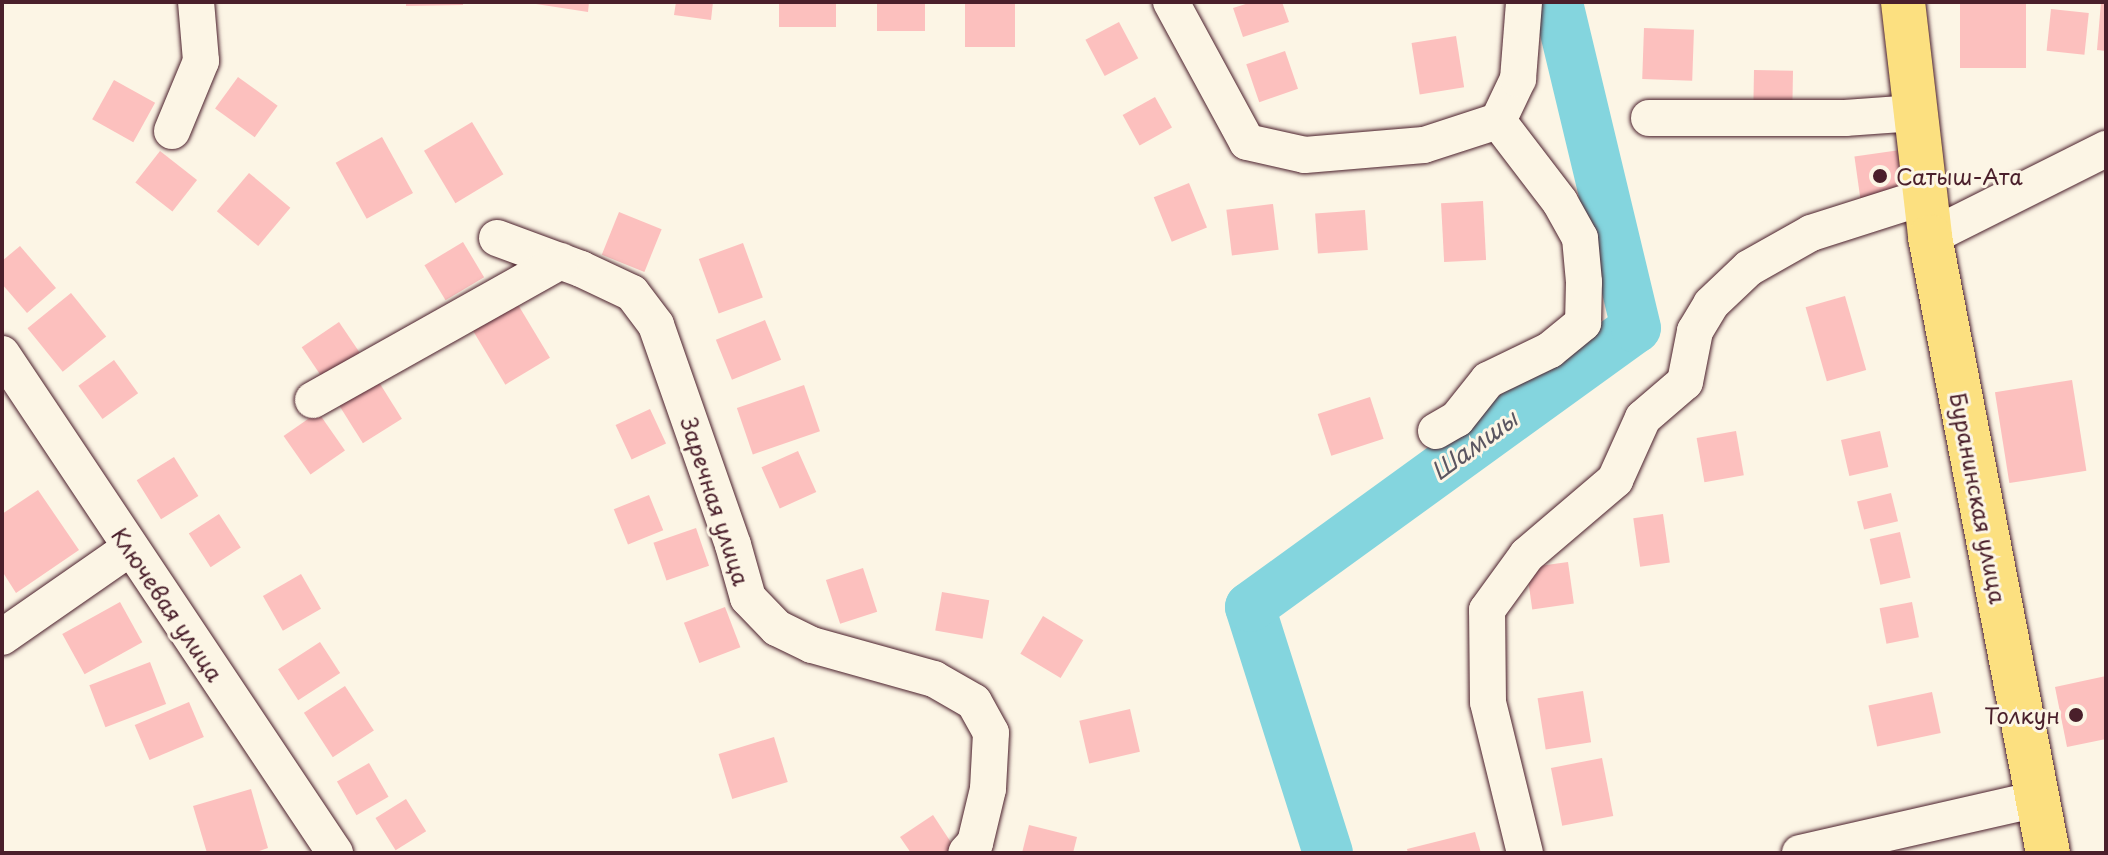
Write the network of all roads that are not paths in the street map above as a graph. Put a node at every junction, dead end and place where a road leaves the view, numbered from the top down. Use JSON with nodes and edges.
{"nodes":[{"id":1,"x":196,"y":2,"type":"edge"},
{"id":2,"x":1171,"y":2,"type":"edge"},
{"id":3,"x":1524,"y":2,"type":"edge"},
{"id":4,"x":1903,"y":2,"type":"edge"},
{"id":5,"x":1915,"y":113,"type":"junction"},
{"id":6,"x":1649,"y":118,"type":"dead end"},
{"id":7,"x":1498,"y":121,"type":"junction"},
{"id":8,"x":172,"y":131,"type":"dead end"},
{"id":9,"x":2106,"y":149,"type":"edge"},
{"id":10,"x":1927,"y":217,"type":"junction"},
{"id":11,"x":497,"y":238,"type":"dead end"},
{"id":12,"x":561,"y":261,"type":"junction"},
{"id":13,"x":2,"y":354,"type":"edge"},
{"id":14,"x":313,"y":400,"type":"dead end"},
{"id":15,"x":1436,"y":431,"type":"dead end"},
{"id":16,"x":130,"y":548,"type":"junction"},
{"id":17,"x":2,"y":637,"type":"edge"},
{"id":18,"x":2037,"y":799,"type":"junction"},
{"id":19,"x":335,"y":853,"type":"edge"},
{"id":20,"x":966,"y":853,"type":"edge"},
{"id":21,"x":1525,"y":853,"type":"edge"},
{"id":22,"x":1800,"y":853,"type":"edge"},
{"id":23,"x":2048,"y":853,"type":"edge"}],
"edges":[{"from":1,"to":8,"type":"street"},
{"from":2,"to":7,"type":"street"},
{"from":3,"to":7,"type":"street"},
{"from":4,"to":5,"type":"main road","name":"Буранинская улица"},
{"from":5,"to":6,"type":"street"},
{"from":5,"to":10,"type":"main road","name":"Буранинская улица"},
{"from":7,"to":15,"type":"street"},
{"from":9,"to":10,"type":"street"},
{"from":10,"to":18,"type":"main road","name":"Буранинская улица"},
{"from":10,"to":21,"type":"street"},
{"from":11,"to":12,"type":"street","name":"Заречная улица"},
{"from":12,"to":14,"type":"street"},
{"from":12,"to":20,"type":"street","name":"Заречная улица"},
{"from":13,"to":16,"type":"street","name":"Ключевая улица"},
{"from":16,"to":17,"type":"street"},
{"from":16,"to":19,"type":"street","name":"Ключевая улица"},
{"from":18,"to":22,"type":"street"},
{"from":18,"to":23,"type":"main road","name":"Буранинская улица"}]}
